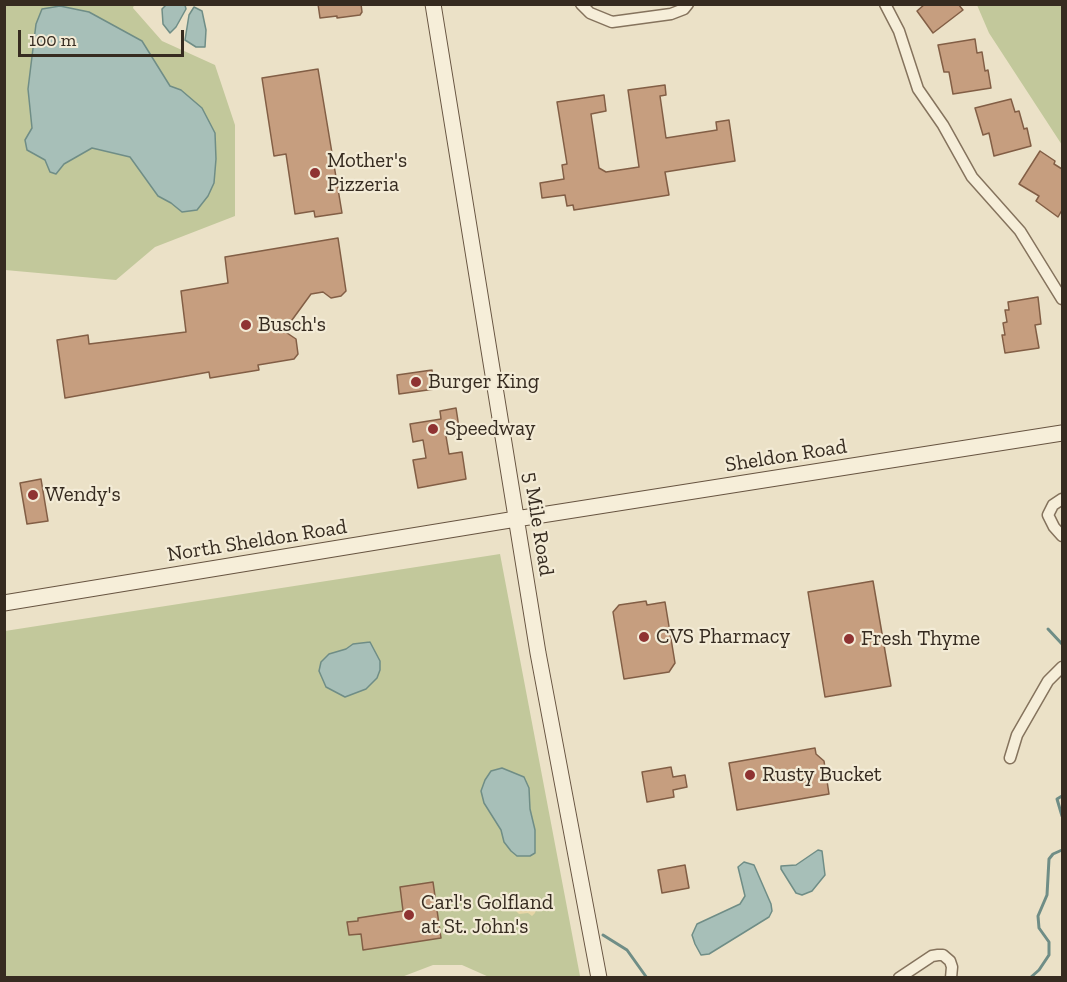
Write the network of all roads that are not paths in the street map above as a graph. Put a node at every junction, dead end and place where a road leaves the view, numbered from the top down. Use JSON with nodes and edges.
{"nodes":[{"id":1,"x":433,"y":4,"type":"edge"},
{"id":2,"x":580,"y":4,"type":"edge"},
{"id":3,"x":688,"y":4,"type":"edge"},
{"id":4,"x":885,"y":4,"type":"edge"},
{"id":5,"x":1062,"y":299,"type":"edge"},
{"id":6,"x":1062,"y":433,"type":"edge"},
{"id":7,"x":1062,"y":499,"type":"edge"},
{"id":8,"x":516,"y":519,"type":"junction"},
{"id":9,"x":1062,"y":536,"type":"edge"},
{"id":10,"x":4,"y":603,"type":"edge"},
{"id":11,"x":1062,"y":667,"type":"edge"},
{"id":12,"x":1010,"y":758,"type":"dead end"},
{"id":13,"x":904,"y":977,"type":"edge"},
{"id":14,"x":599,"y":978,"type":"edge"},
{"id":15,"x":951,"y":978,"type":"edge"}],
"edges":[{"from":1,"to":8,"type":"main road","name":"5 Mile Road"},
{"from":2,"to":3,"type":"street"},
{"from":4,"to":5,"type":"street"},
{"from":6,"to":8,"type":"main road","name":"Sheldon Road"},
{"from":7,"to":9,"type":"street"},
{"from":8,"to":10,"type":"main road","name":"North Sheldon Road"},
{"from":8,"to":14,"type":"main road","name":"5 Mile Road"},
{"from":11,"to":12,"type":"street"},
{"from":13,"to":15,"type":"street"}]}
